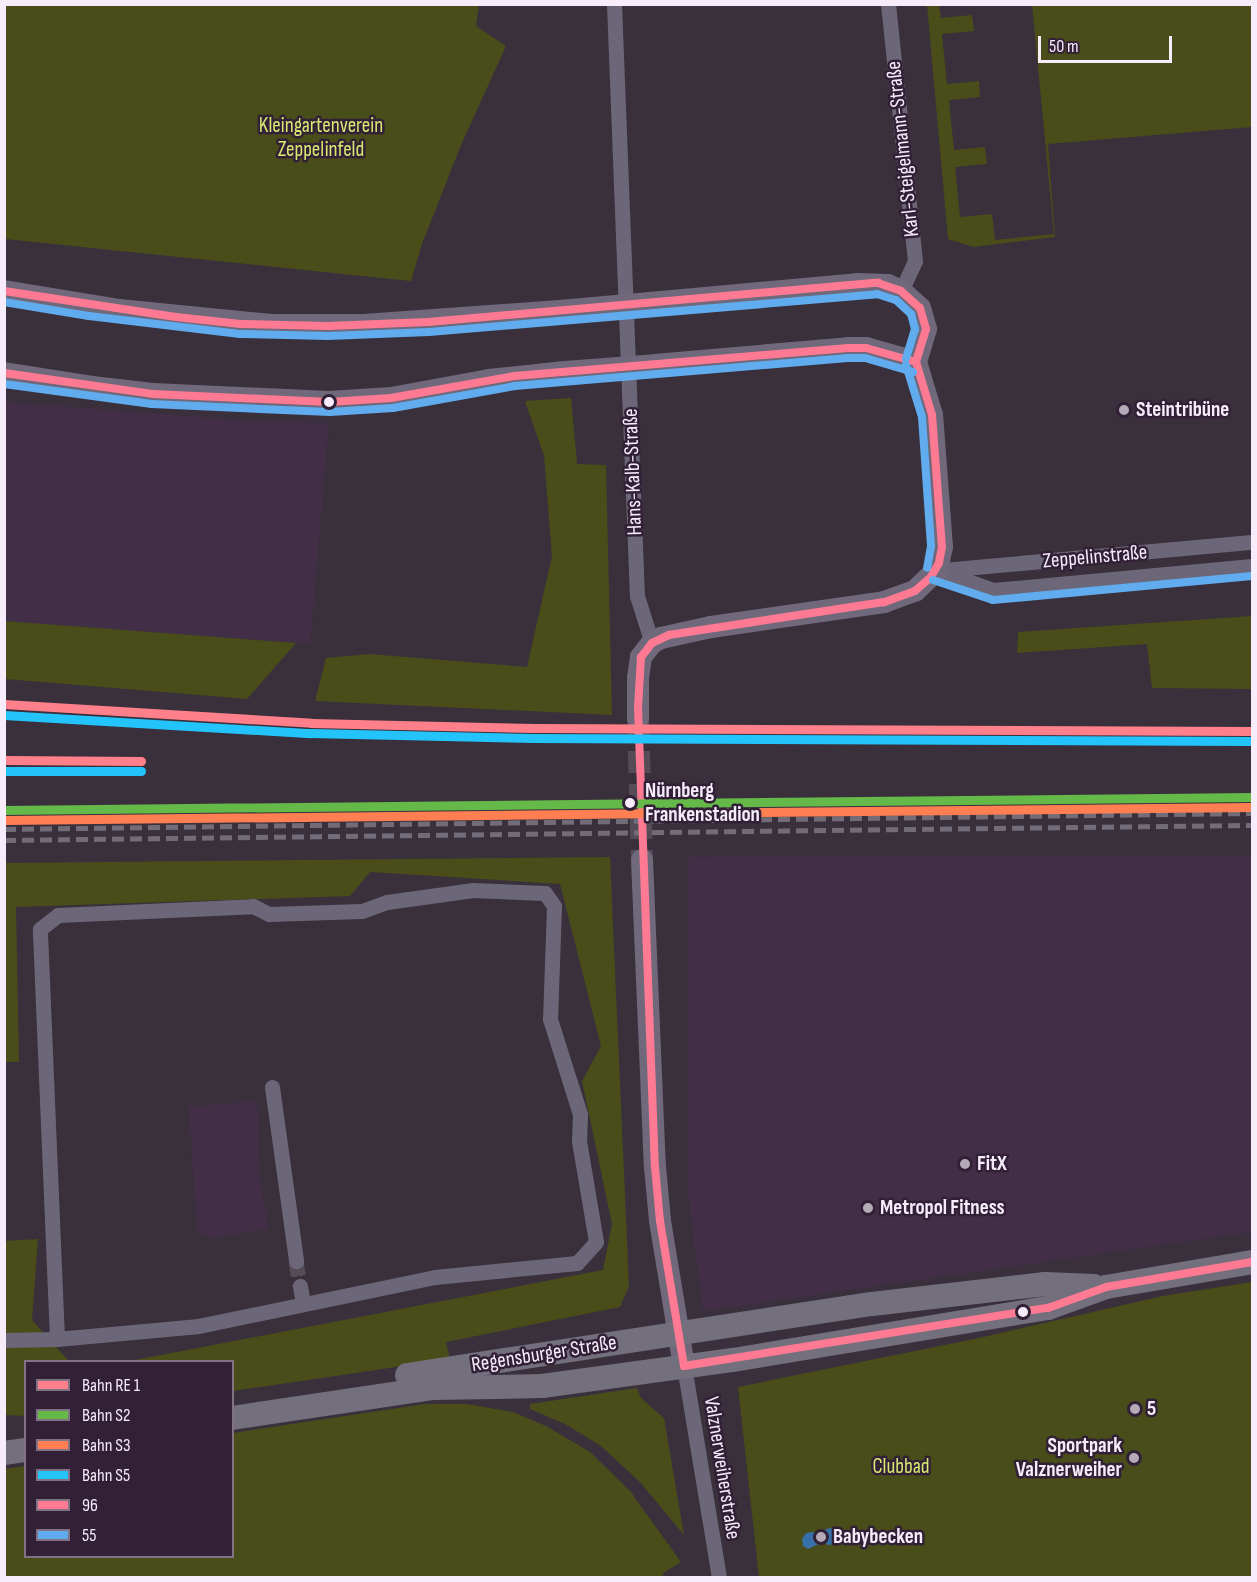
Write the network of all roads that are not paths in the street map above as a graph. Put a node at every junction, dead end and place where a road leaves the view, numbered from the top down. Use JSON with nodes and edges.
{"nodes":[{"id":1,"x":614,"y":4,"type":"edge"},
{"id":2,"x":888,"y":4,"type":"edge"},
{"id":3,"x":4,"y":291,"type":"edge"},
{"id":4,"x":901,"y":291,"type":"junction"},
{"id":5,"x":916,"y":362,"type":"junction"},
{"id":6,"x":4,"y":373,"type":"edge"},
{"id":7,"x":1252,"y":542,"type":"edge"},
{"id":8,"x":1252,"y":566,"type":"edge"},
{"id":9,"x":937,"y":570,"type":"junction"},
{"id":10,"x":652,"y":643,"type":"junction"},
{"id":11,"x":638,"y":717,"type":"tunnel mouth"},
{"id":12,"x":642,"y":860,"type":"tunnel mouth"},
{"id":13,"x":272,"y":1087,"type":"dead end"},
{"id":14,"x":296,"y":1261,"type":"tunnel mouth"},
{"id":15,"x":1252,"y":1262,"type":"edge"},
{"id":16,"x":300,"y":1286,"type":"tunnel mouth"},
{"id":17,"x":1106,"y":1287,"type":"junction"},
{"id":18,"x":303,"y":1303,"type":"junction"},
{"id":19,"x":678,"y":1334,"type":"junction"},
{"id":20,"x":57,"y":1339,"type":"junction"},
{"id":21,"x":4,"y":1340,"type":"edge"},
{"id":22,"x":684,"y":1366,"type":"junction"},
{"id":23,"x":234,"y":1402,"type":"edge"},
{"id":24,"x":234,"y":1418,"type":"edge"},
{"id":25,"x":24,"y":1433,"type":"edge"},
{"id":26,"x":4,"y":1437,"type":"edge"},
{"id":27,"x":24,"y":1450,"type":"edge"},
{"id":28,"x":4,"y":1454,"type":"edge"},
{"id":29,"x":719,"y":1578,"type":"edge"}],
"edges":[{"from":1,"to":10,"type":"street","name":"Hans-Kalb-Straße"},
{"from":2,"to":4,"type":"street","name":"Karl-Steigelmann-Straße"},
{"from":3,"to":4,"type":"main road","bridge":true},
{"from":4,"to":5,"type":"main road"},
{"from":5,"to":6,"type":"main road","bridge":true},
{"from":5,"to":9,"type":"main road"},
{"from":7,"to":9,"type":"street","name":"Zeppelinstraße"},
{"from":8,"to":9,"type":"street","name":"Zeppelinstraße"},
{"from":9,"to":10,"type":"main road"},
{"from":10,"to":11,"type":"main road"},
{"from":12,"to":19,"type":"main road"},
{"from":13,"to":14,"type":"street"},
{"from":15,"to":17,"type":"main road","name":"Regensburger Straße"},
{"from":16,"to":18,"type":"street"},
{"from":17,"to":19,"type":"main road","name":"Regensburger Straße"},
{"from":17,"to":22,"type":"main road","name":"Regensburger Straße"},
{"from":18,"to":20,"type":"street"},
{"from":18,"to":20,"type":"street"},
{"from":19,"to":22,"type":"main road"},
{"from":19,"to":23,"type":"main road","name":"Regensburger Straße"},
{"from":20,"to":21,"type":"street"},
{"from":22,"to":24,"type":"main road","name":"Regensburger Straße"},
{"from":22,"to":29,"type":"street","name":"Valznerweiherstraße"},
{"from":25,"to":26,"type":"main road"},
{"from":27,"to":28,"type":"main road"}]}
